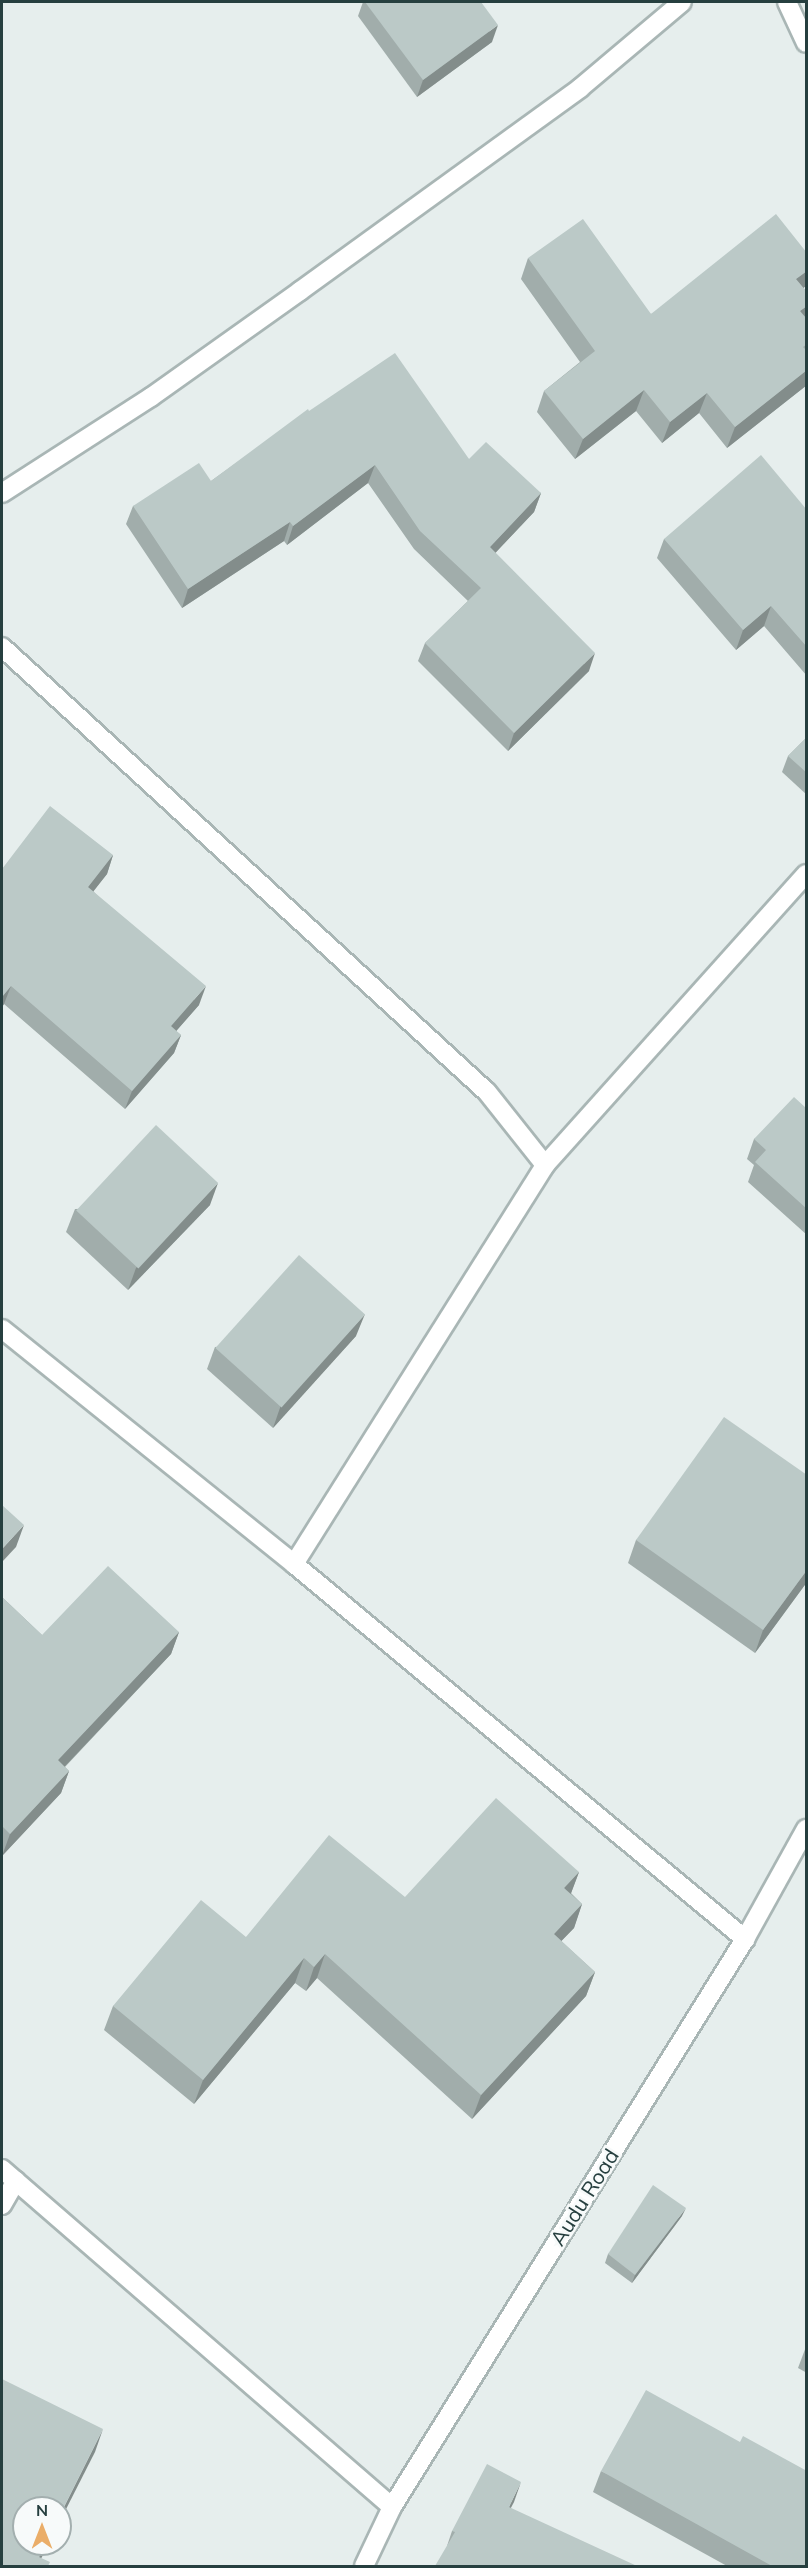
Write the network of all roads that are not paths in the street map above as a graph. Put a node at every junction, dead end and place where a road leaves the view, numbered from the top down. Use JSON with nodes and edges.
{"nodes":[{"id":1,"x":682,"y":2,"type":"edge"},
{"id":2,"x":788,"y":2,"type":"edge"},
{"id":3,"x":807,"y":42,"type":"edge"},
{"id":4,"x":2,"y":493,"type":"edge"},
{"id":5,"x":2,"y":647,"type":"edge"},
{"id":6,"x":807,"y":874,"type":"edge"},
{"id":7,"x":545,"y":1165,"type":"junction"},
{"id":8,"x":2,"y":1329,"type":"edge"},
{"id":9,"x":294,"y":1564,"type":"junction"},
{"id":10,"x":807,"y":1829,"type":"edge"},
{"id":11,"x":745,"y":1939,"type":"junction"},
{"id":12,"x":2,"y":2169,"type":"edge"},
{"id":13,"x":16,"y":2181,"type":"junction"},
{"id":14,"x":2,"y":2205,"type":"edge"},
{"id":15,"x":392,"y":2507,"type":"junction"},
{"id":16,"x":364,"y":2566,"type":"edge"}],
"edges":[{"from":1,"to":4,"type":"street"},
{"from":2,"to":3,"type":"street"},
{"from":5,"to":7,"type":"street"},
{"from":6,"to":7,"type":"street"},
{"from":7,"to":9,"type":"street"},
{"from":8,"to":9,"type":"street"},
{"from":9,"to":11,"type":"street"},
{"from":10,"to":11,"type":"street","name":"Audu Road"},
{"from":11,"to":15,"type":"street","name":"Audu Road"},
{"from":12,"to":13,"type":"street"},
{"from":13,"to":14,"type":"street"},
{"from":13,"to":15,"type":"street"},
{"from":15,"to":16,"type":"street","name":"Audu Road"}]}
